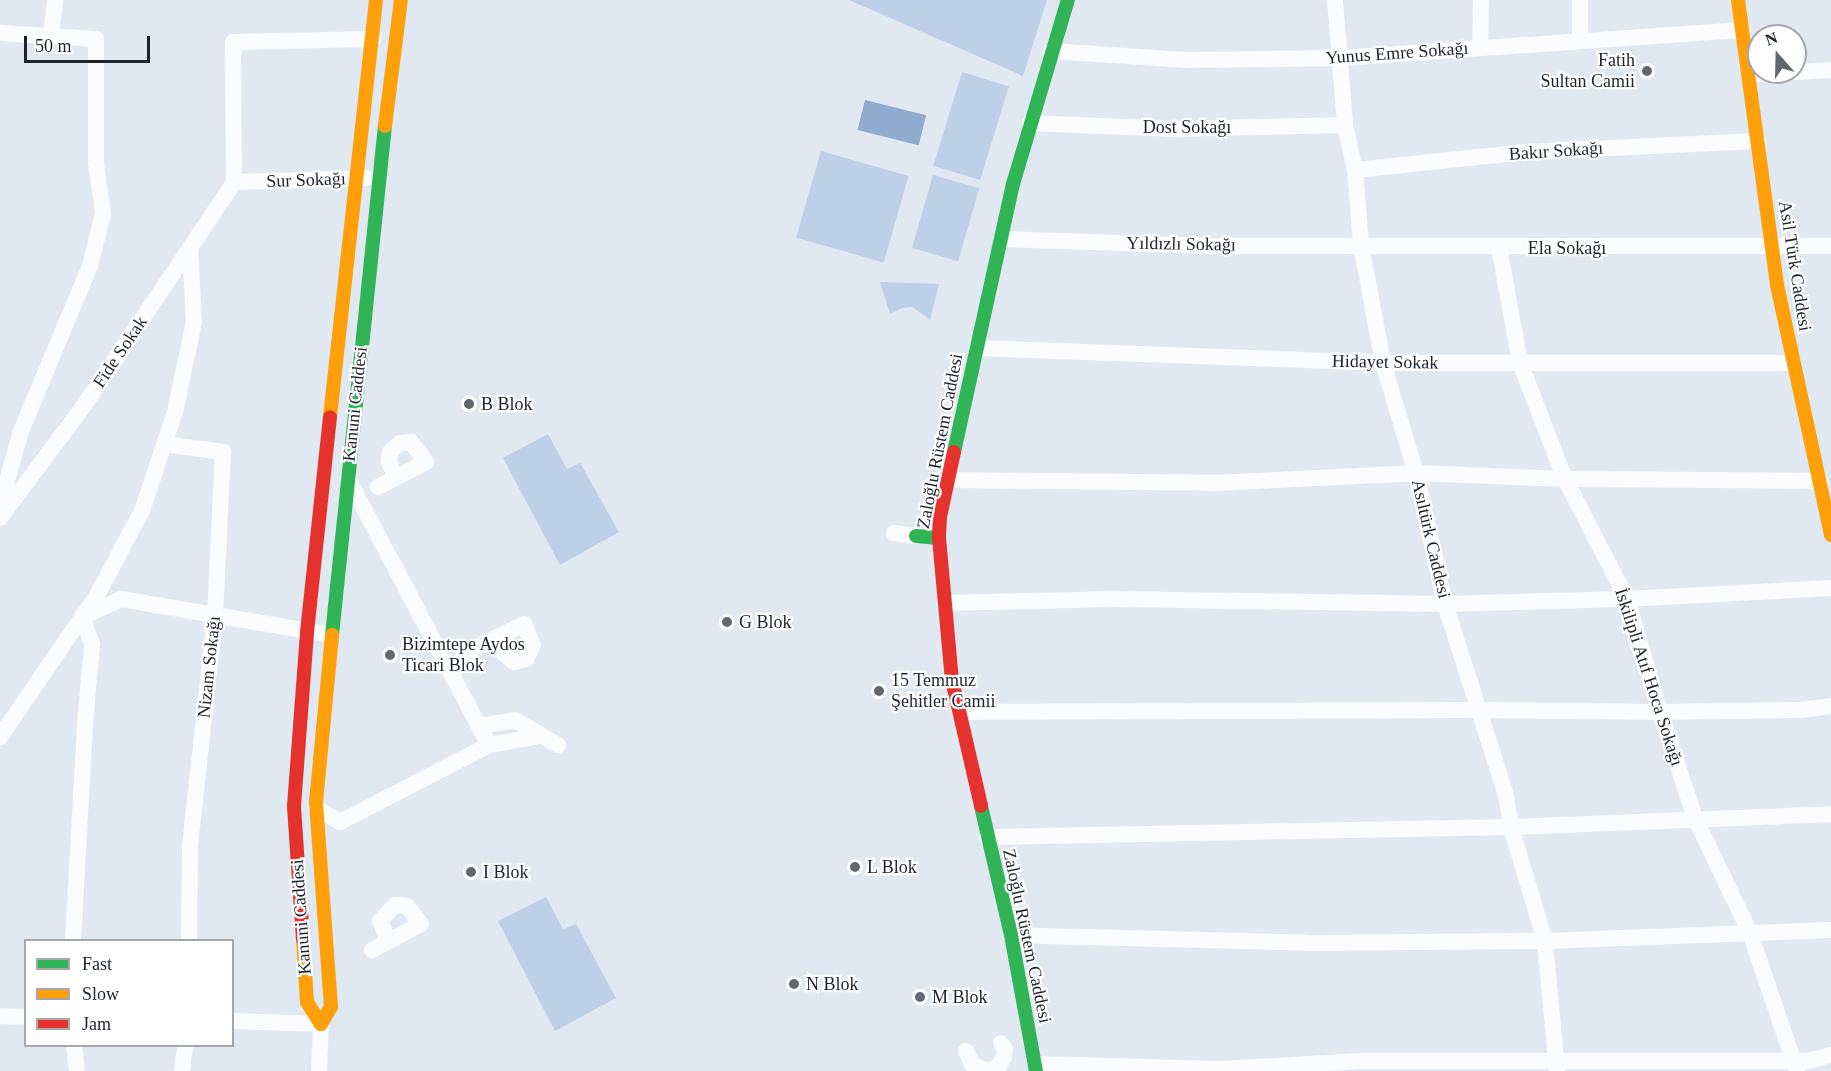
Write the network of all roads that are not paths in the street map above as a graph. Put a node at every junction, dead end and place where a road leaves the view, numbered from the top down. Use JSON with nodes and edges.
{"nodes":[{"id":1,"x":55,"y":0,"type":"edge"},
{"id":2,"x":376,"y":0,"type":"edge"},
{"id":3,"x":401,"y":0,"type":"edge"},
{"id":4,"x":1068,"y":0,"type":"edge"},
{"id":5,"x":1335,"y":0,"type":"edge"},
{"id":6,"x":1481,"y":0,"type":"edge"},
{"id":7,"x":1580,"y":0,"type":"edge"},
{"id":8,"x":1738,"y":0,"type":"edge"},
{"id":9,"x":1743,"y":30,"type":"junction"},
{"id":10,"x":0,"y":33,"type":"edge"},
{"id":11,"x":51,"y":34,"type":"junction"},
{"id":12,"x":373,"y":39,"type":"junction"},
{"id":13,"x":1580,"y":40,"type":"junction"},
{"id":14,"x":1480,"y":48,"type":"junction"},
{"id":15,"x":1051,"y":51,"type":"junction"},
{"id":16,"x":1341,"y":58,"type":"junction"},
{"id":17,"x":1747,"y":60,"type":"edge"},
{"id":18,"x":1831,"y":70,"type":"edge"},
{"id":19,"x":1807,"y":71,"type":"edge"},
{"id":20,"x":1750,"y":84,"type":"edge"},
{"id":21,"x":1030,"y":123,"type":"junction"},
{"id":22,"x":1345,"y":125,"type":"junction"},
{"id":23,"x":1758,"y":141,"type":"junction"},
{"id":24,"x":1355,"y":170,"type":"junction"},
{"id":25,"x":355,"y":178,"type":"junction"},
{"id":26,"x":379,"y":178,"type":"junction"},
{"id":27,"x":234,"y":182,"type":"junction"},
{"id":28,"x":1001,"y":238,"type":"junction"},
{"id":29,"x":1361,"y":245,"type":"junction"},
{"id":30,"x":1831,"y":246,"type":"edge"},
{"id":31,"x":190,"y":247,"type":"junction"},
{"id":32,"x":1499,"y":247,"type":"junction"},
{"id":33,"x":1772,"y":247,"type":"junction"},
{"id":34,"x":977,"y":348,"type":"junction"},
{"id":35,"x":1383,"y":363,"type":"junction"},
{"id":36,"x":1520,"y":363,"type":"junction"},
{"id":37,"x":1793,"y":363,"type":"junction"},
{"id":38,"x":164,"y":444,"type":"junction"},
{"id":39,"x":393,"y":471,"type":"dead end"},
{"id":40,"x":1416,"y":473,"type":"junction"},
{"id":41,"x":347,"y":478,"type":"junction"},
{"id":42,"x":950,"y":480,"type":"junction"},
{"id":43,"x":1565,"y":480,"type":"junction"},
{"id":44,"x":1820,"y":481,"type":"junction"},
{"id":45,"x":378,"y":487,"type":"dead end"},
{"id":46,"x":0,"y":505,"type":"edge"},
{"id":47,"x":0,"y":518,"type":"edge"},
{"id":48,"x":894,"y":533,"type":"dead end"},
{"id":49,"x":1831,"y":535,"type":"edge"},
{"id":50,"x":916,"y":536,"type":"joint"},
{"id":51,"x":939,"y":538,"type":"junction"},
{"id":52,"x":1831,"y":588,"type":"edge"},
{"id":53,"x":1627,"y":599,"type":"junction"},
{"id":54,"x":944,"y":603,"type":"junction"},
{"id":55,"x":1445,"y":604,"type":"junction"},
{"id":56,"x":82,"y":616,"type":"junction"},
{"id":57,"x":215,"y":616,"type":"junction"},
{"id":58,"x":307,"y":632,"type":"junction"},
{"id":59,"x":331,"y":635,"type":"junction"},
{"id":60,"x":501,"y":651,"type":"dead end"},
{"id":61,"x":464,"y":654,"type":"dead end"},
{"id":62,"x":1831,"y":706,"type":"edge"},
{"id":63,"x":1478,"y":710,"type":"junction"},
{"id":64,"x":959,"y":712,"type":"junction"},
{"id":65,"x":1660,"y":712,"type":"junction"},
{"id":66,"x":479,"y":726,"type":"junction"},
{"id":67,"x":541,"y":728,"type":"junction"},
{"id":68,"x":0,"y":737,"type":"edge"},
{"id":69,"x":489,"y":745,"type":"junction"},
{"id":70,"x":558,"y":745,"type":"dead end"},
{"id":71,"x":294,"y":806,"type":"junction"},
{"id":72,"x":316,"y":808,"type":"junction"},
{"id":73,"x":1831,"y":814,"type":"edge"},
{"id":74,"x":1695,"y":818,"type":"junction"},
{"id":75,"x":1511,"y":827,"type":"junction"},
{"id":76,"x":987,"y":837,"type":"junction"},
{"id":77,"x":1831,"y":930,"type":"edge"},
{"id":78,"x":1750,"y":933,"type":"junction"},
{"id":79,"x":386,"y":935,"type":"dead end"},
{"id":80,"x":1011,"y":935,"type":"junction"},
{"id":81,"x":73,"y":939,"type":"edge"},
{"id":82,"x":189,"y":939,"type":"edge"},
{"id":83,"x":1545,"y":941,"type":"junction"},
{"id":84,"x":372,"y":950,"type":"dead end"},
{"id":85,"x":0,"y":1016,"type":"edge"},
{"id":86,"x":24,"y":1017,"type":"edge"},
{"id":87,"x":234,"y":1022,"type":"edge"},
{"id":88,"x":321,"y":1024,"type":"junction"},
{"id":89,"x":1001,"y":1043,"type":"dead end"},
{"id":90,"x":74,"y":1047,"type":"edge"},
{"id":91,"x":185,"y":1047,"type":"edge"},
{"id":92,"x":966,"y":1051,"type":"dead end"},
{"id":93,"x":1831,"y":1055,"type":"edge"},
{"id":94,"x":1557,"y":1066,"type":"edge"},
{"id":95,"x":1795,"y":1066,"type":"edge"},
{"id":96,"x":1036,"y":1067,"type":"edge"},
{"id":97,"x":320,"y":1069,"type":"edge"},
{"id":98,"x":77,"y":1071,"type":"edge"},
{"id":99,"x":182,"y":1071,"type":"edge"}],
"edges":[{"from":1,"to":11,"type":"street"},
{"from":2,"to":12,"type":"street","name":"Kanuni Caddesi"},
{"from":3,"to":26,"type":"street","name":"Kanuni Caddesi"},
{"from":4,"to":15,"type":"street","name":"Zaloğlu Rüstem Caddesi"},
{"from":5,"to":16,"type":"street","name":"Asıltürk Caddesi"},
{"from":6,"to":14,"type":"street"},
{"from":7,"to":13,"type":"street"},
{"from":8,"to":9,"type":"street","name":"Asil Türk Caddesi"},
{"from":9,"to":13,"type":"street","name":"Yunus Emre Sokağı"},
{"from":9,"to":17,"type":"street","name":"Asil Türk Caddesi"},
{"from":10,"to":11,"type":"street"},
{"from":11,"to":46,"type":"street"},
{"from":12,"to":25,"type":"street","name":"Kanuni Caddesi"},
{"from":12,"to":27,"type":"street"},
{"from":13,"to":14,"type":"street","name":"Yunus Emre Sokağı"},
{"from":14,"to":16,"type":"street","name":"Yunus Emre Sokağı"},
{"from":15,"to":16,"type":"street","name":"Yunus Emre Sokağı"},
{"from":15,"to":21,"type":"street","name":"Zaloğlu Rüstem Caddesi"},
{"from":16,"to":22,"type":"street","name":"Asıltürk Caddesi"},
{"from":18,"to":19,"type":"street"},
{"from":20,"to":23,"type":"street","name":"Asil Türk Caddesi"},
{"from":21,"to":22,"type":"street","name":"Dost Sokağı"},
{"from":21,"to":28,"type":"street","name":"Zaloğlu Rüstem Caddesi"},
{"from":22,"to":24,"type":"street","name":"Asıltürk Caddesi"},
{"from":23,"to":24,"type":"street","name":"Bakır Sokağı"},
{"from":23,"to":33,"type":"street","name":"Asil Türk Caddesi"},
{"from":24,"to":29,"type":"street","name":"Asıltürk Caddesi"},
{"from":25,"to":26,"type":"street","name":"Sur Sokağı"},
{"from":25,"to":27,"type":"street","name":"Sur Sokağı"},
{"from":25,"to":58,"type":"street","name":"Kanuni Caddesi"},
{"from":26,"to":41,"type":"street","name":"Kanuni Caddesi"},
{"from":27,"to":31,"type":"street","name":"Fide Sokak"},
{"from":28,"to":29,"type":"street","name":"Yıldızlı Sokağı"},
{"from":28,"to":34,"type":"street","name":"Zaloğlu Rüstem Caddesi"},
{"from":29,"to":32,"type":"street","name":"Ela Sokağı"},
{"from":29,"to":35,"type":"street","name":"Asıltürk Caddesi"},
{"from":30,"to":33,"type":"street","name":"Ela Sokağı"},
{"from":31,"to":38,"type":"street"},
{"from":31,"to":47,"type":"street","name":"Fide Sokak"},
{"from":32,"to":33,"type":"street","name":"Ela Sokağı"},
{"from":32,"to":36,"type":"street","name":"İskilipli Atıf Hoca Sokağı"},
{"from":33,"to":37,"type":"street","name":"Asil Türk Caddesi"},
{"from":34,"to":35,"type":"street","name":"Hidayet Sokak"},
{"from":34,"to":42,"type":"street","name":"Zaloğlu Rüstem Caddesi"},
{"from":35,"to":36,"type":"street","name":"Hidayet Sokak"},
{"from":35,"to":40,"type":"street","name":"Asıltürk Caddesi"},
{"from":36,"to":37,"type":"street","name":"Hidayet Sokak"},
{"from":36,"to":43,"type":"street","name":"İskilipli Atıf Hoca Sokağı"},
{"from":37,"to":44,"type":"street","name":"Asil Türk Caddesi"},
{"from":38,"to":56,"type":"street"},
{"from":38,"to":57,"type":"street","name":"Nizam Sokağı"},
{"from":39,"to":45,"type":"street"},
{"from":40,"to":42,"type":"street"},
{"from":40,"to":43,"type":"street"},
{"from":40,"to":55,"type":"street","name":"Asıltürk Caddesi"},
{"from":41,"to":59,"type":"street","name":"Kanuni Caddesi"},
{"from":41,"to":66,"type":"street"},
{"from":42,"to":51,"type":"street","name":"Zaloğlu Rüstem Caddesi"},
{"from":43,"to":44,"type":"street"},
{"from":43,"to":53,"type":"street","name":"İskilipli Atıf Hoca Sokağı"},
{"from":44,"to":49,"type":"street","name":"Asil Türk Caddesi"},
{"from":48,"to":50,"type":"street"},
{"from":50,"to":51,"type":"street"},
{"from":51,"to":54,"type":"street","name":"Zaloğlu Rüstem Caddesi"},
{"from":52,"to":53,"type":"street"},
{"from":53,"to":55,"type":"street"},
{"from":53,"to":65,"type":"street","name":"İskilipli Atıf Hoca Sokağı"},
{"from":54,"to":55,"type":"street"},
{"from":54,"to":64,"type":"street","name":"Zaloğlu Rüstem Caddesi"},
{"from":55,"to":63,"type":"street","name":"Asıltürk Caddesi"},
{"from":56,"to":57,"type":"street"},
{"from":56,"to":68,"type":"street"},
{"from":56,"to":81,"type":"street"},
{"from":57,"to":58,"type":"street"},
{"from":57,"to":82,"type":"street","name":"Nizam Sokağı"},
{"from":58,"to":59,"type":"street"},
{"from":58,"to":71,"type":"street","name":"Kanuni Caddesi"},
{"from":59,"to":72,"type":"street","name":"Kanuni Caddesi"},
{"from":60,"to":61,"type":"street"},
{"from":62,"to":65,"type":"street"},
{"from":63,"to":64,"type":"street"},
{"from":63,"to":65,"type":"street"},
{"from":63,"to":75,"type":"street","name":"Asıltürk Caddesi"},
{"from":64,"to":76,"type":"street","name":"Zaloğlu Rüstem Caddesi"},
{"from":65,"to":74,"type":"street","name":"İskilipli Atıf Hoca Sokağı"},
{"from":66,"to":67,"type":"street"},
{"from":66,"to":69,"type":"street"},
{"from":67,"to":69,"type":"street"},
{"from":67,"to":70,"type":"street"},
{"from":69,"to":72,"type":"street"},
{"from":71,"to":72,"type":"street"},
{"from":71,"to":88,"type":"street","name":"Kanuni Caddesi"},
{"from":72,"to":88,"type":"street","name":"Kanuni Caddesi"},
{"from":73,"to":74,"type":"street"},
{"from":74,"to":75,"type":"street"},
{"from":74,"to":78,"type":"street","name":"İskilipli Atıf Hoca Sokağı"},
{"from":75,"to":76,"type":"street"},
{"from":75,"to":83,"type":"street","name":"Asıltürk Caddesi"},
{"from":76,"to":80,"type":"street","name":"Zaloğlu Rüstem Caddesi"},
{"from":77,"to":78,"type":"street"},
{"from":78,"to":83,"type":"street"},
{"from":78,"to":95,"type":"street","name":"İskilipli Atıf Hoca Sokağı"},
{"from":79,"to":84,"type":"street"},
{"from":80,"to":83,"type":"street"},
{"from":80,"to":96,"type":"street","name":"Zaloğlu Rüstem Caddesi"},
{"from":83,"to":94,"type":"street","name":"Asıltürk Caddesi"},
{"from":85,"to":86,"type":"street"},
{"from":87,"to":88,"type":"street"},
{"from":88,"to":97,"type":"street","name":"Kanuni Caddesi"},
{"from":89,"to":92,"type":"street"},
{"from":90,"to":98,"type":"street"},
{"from":91,"to":99,"type":"street"},
{"from":93,"to":95,"type":"street"},
{"from":94,"to":95,"type":"street"},
{"from":94,"to":96,"type":"street"}]}
